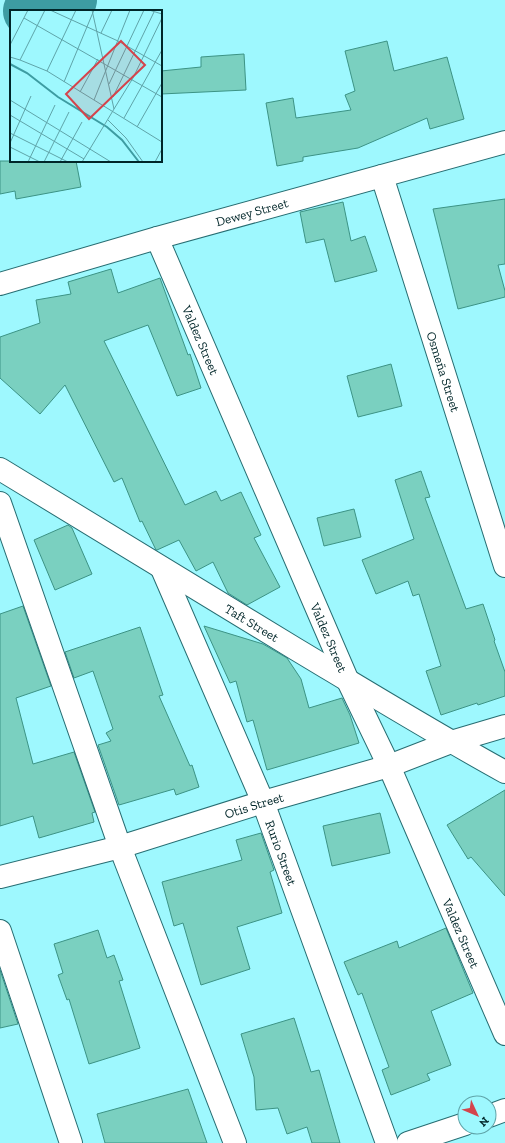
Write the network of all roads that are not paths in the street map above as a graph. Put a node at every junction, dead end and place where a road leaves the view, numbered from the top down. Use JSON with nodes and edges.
{"nodes":[{"id":1,"x":505,"y":142,"type":"edge"},
{"id":2,"x":382,"y":176,"type":"junction"},
{"id":3,"x":157,"y":238,"type":"junction"},
{"id":4,"x":0,"y":284,"type":"edge"},
{"id":5,"x":0,"y":469,"type":"edge"},
{"id":6,"x":0,"y":503,"type":"edge"},
{"id":7,"x":505,"y":566,"type":"edge"},
{"id":8,"x":162,"y":569,"type":"junction"},
{"id":9,"x":348,"y":681,"type":"junction"},
{"id":10,"x":505,"y":726,"type":"edge"},
{"id":11,"x":451,"y":742,"type":"junction"},
{"id":12,"x":389,"y":766,"type":"junction"},
{"id":13,"x":505,"y":772,"type":"edge"},
{"id":14,"x":263,"y":802,"type":"junction"},
{"id":15,"x":120,"y":847,"type":"junction"},
{"id":16,"x":0,"y":877,"type":"edge"},
{"id":17,"x":0,"y":931,"type":"edge"},
{"id":18,"x":505,"y":1034,"type":"edge"},
{"id":19,"x":457,"y":1127,"type":"edge"},
{"id":20,"x":71,"y":1143,"type":"edge"},
{"id":21,"x":235,"y":1143,"type":"edge"},
{"id":22,"x":387,"y":1143,"type":"edge"},
{"id":23,"x":408,"y":1143,"type":"edge"}],
"edges":[{"from":1,"to":2,"type":"street","name":"Dewey Street"},
{"from":2,"to":3,"type":"street","name":"Dewey Street"},
{"from":2,"to":7,"type":"street","name":"Osmeña Street"},
{"from":3,"to":4,"type":"street","name":"Dewey Street"},
{"from":3,"to":9,"type":"street","name":"Valdez Street"},
{"from":5,"to":8,"type":"street","name":"Taft Street"},
{"from":6,"to":15,"type":"street"},
{"from":8,"to":9,"type":"street","name":"Taft Street"},
{"from":8,"to":14,"type":"street","name":"Rurio Street"},
{"from":9,"to":11,"type":"street","name":"Taft Street"},
{"from":9,"to":12,"type":"street","name":"Valdez Street"},
{"from":10,"to":11,"type":"street","name":"Otis Street"},
{"from":11,"to":12,"type":"street","name":"Otis Street"},
{"from":11,"to":13,"type":"street","name":"Taft Street"},
{"from":12,"to":14,"type":"street","name":"Otis Street"},
{"from":12,"to":18,"type":"street","name":"Valdez Street"},
{"from":14,"to":15,"type":"street","name":"Otis Street"},
{"from":14,"to":22,"type":"street","name":"Rurio Street"},
{"from":15,"to":16,"type":"street","name":"Otis Street"},
{"from":15,"to":21,"type":"street"},
{"from":17,"to":20,"type":"street"},
{"from":19,"to":23,"type":"street"}]}
